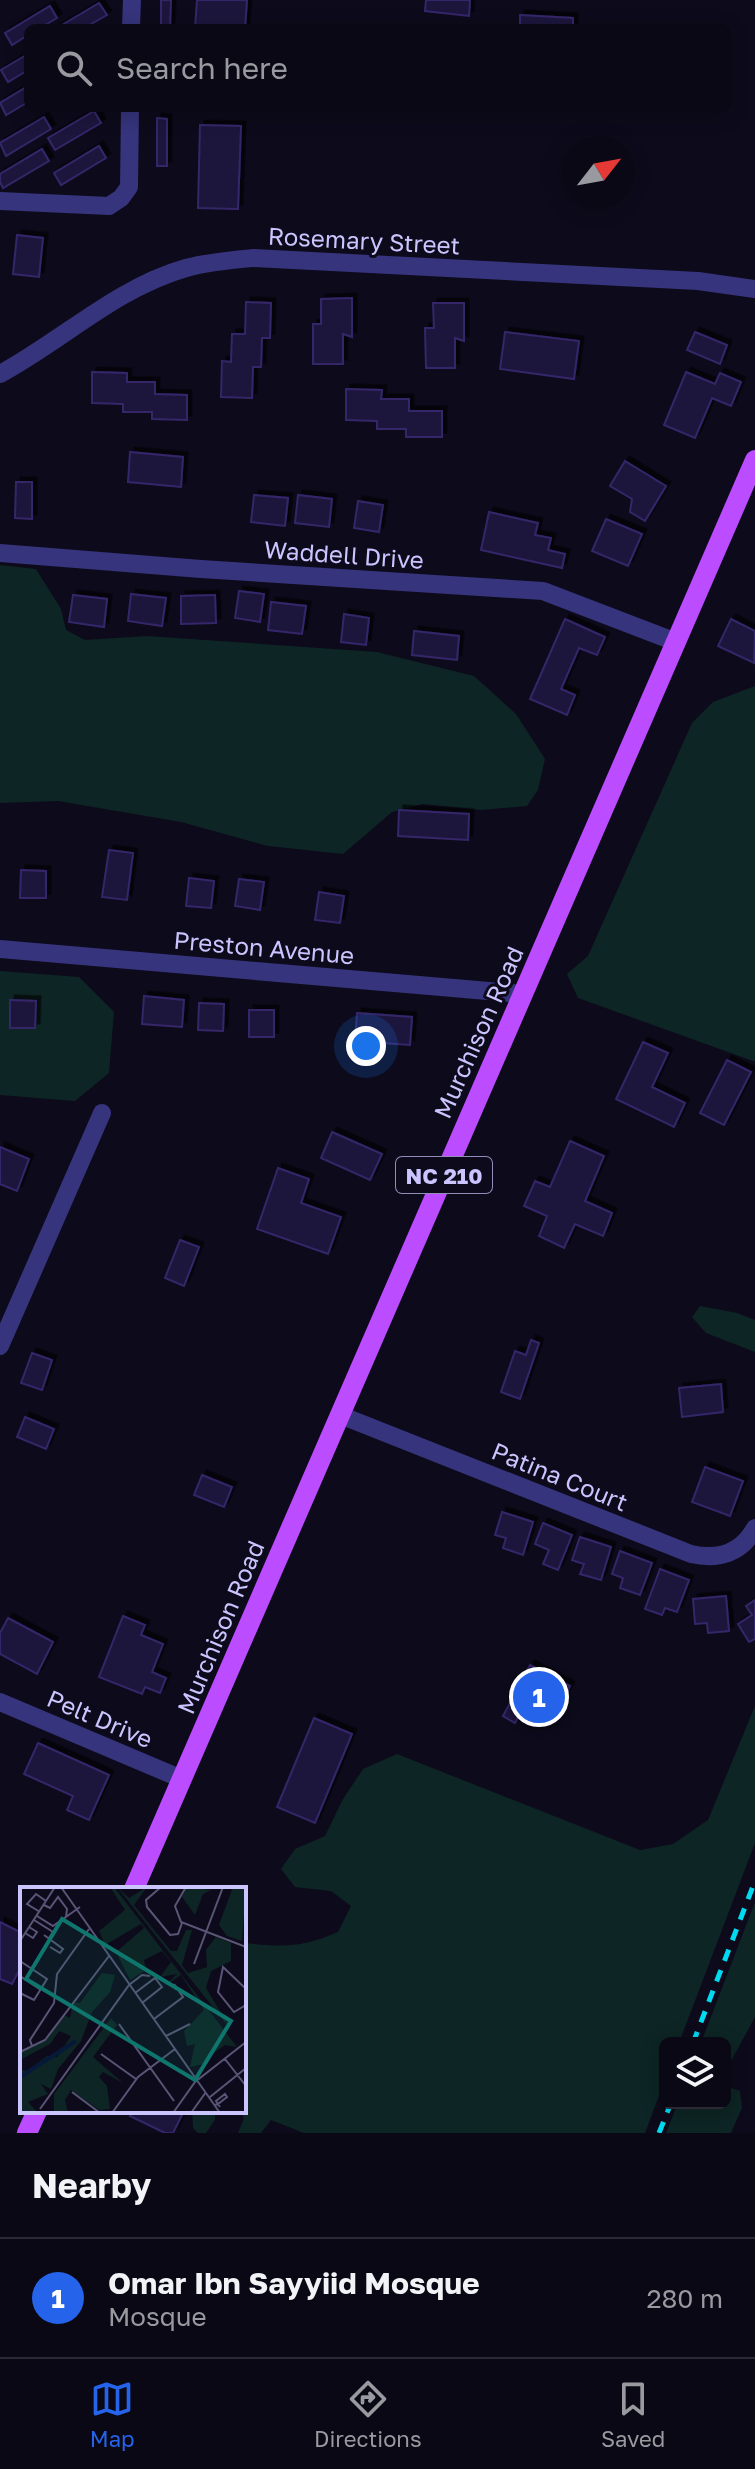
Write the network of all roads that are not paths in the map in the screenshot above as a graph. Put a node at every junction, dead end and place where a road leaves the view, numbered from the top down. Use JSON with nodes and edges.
{"nodes":[{"id":1,"x":132,"y":0,"type":"edge"},
{"id":2,"x":131,"y":24,"type":"edge"},
{"id":3,"x":130,"y":112,"type":"edge"},
{"id":4,"x":0,"y":201,"type":"edge"},
{"id":5,"x":755,"y":289,"type":"edge"},
{"id":6,"x":0,"y":374,"type":"edge"},
{"id":7,"x":755,"y":460,"type":"edge"},
{"id":8,"x":0,"y":553,"type":"edge"},
{"id":9,"x":676,"y":642,"type":"junction"},
{"id":10,"x":0,"y":949,"type":"edge"},
{"id":11,"x":523,"y":994,"type":"junction"},
{"id":12,"x":102,"y":1113,"type":"dead end"},
{"id":13,"x":0,"y":1346,"type":"edge"},
{"id":14,"x":340,"y":1415,"type":"junction"},
{"id":15,"x":755,"y":1528,"type":"edge"},
{"id":16,"x":0,"y":1702,"type":"edge"},
{"id":17,"x":182,"y":1779,"type":"junction"},
{"id":18,"x":135,"y":1887,"type":"edge"},
{"id":19,"x":36,"y":2113,"type":"edge"},
{"id":20,"x":27,"y":2133,"type":"edge"}],
"edges":[{"from":1,"to":2,"type":"street"},
{"from":3,"to":4,"type":"street"},
{"from":5,"to":6,"type":"street","name":"Rosemary Street"},
{"from":7,"to":9,"type":"main road","name":"Murchison Road","number":"NC 210"},
{"from":8,"to":9,"type":"street","name":"Waddell Drive"},
{"from":9,"to":11,"type":"main road","name":"Murchison Road","number":"NC 210"},
{"from":10,"to":11,"type":"street","name":"Preston Avenue"},
{"from":11,"to":14,"type":"main road","name":"Murchison Road","number":"NC 210"},
{"from":12,"to":13,"type":"street"},
{"from":14,"to":15,"type":"street","name":"Patina Court"},
{"from":14,"to":17,"type":"main road","name":"Murchison Road","number":"NC 210"},
{"from":16,"to":17,"type":"street","name":"Pelt Drive"},
{"from":17,"to":18,"type":"main road","name":"Murchison Road","number":"NC 210"},
{"from":19,"to":20,"type":"main road"}]}
